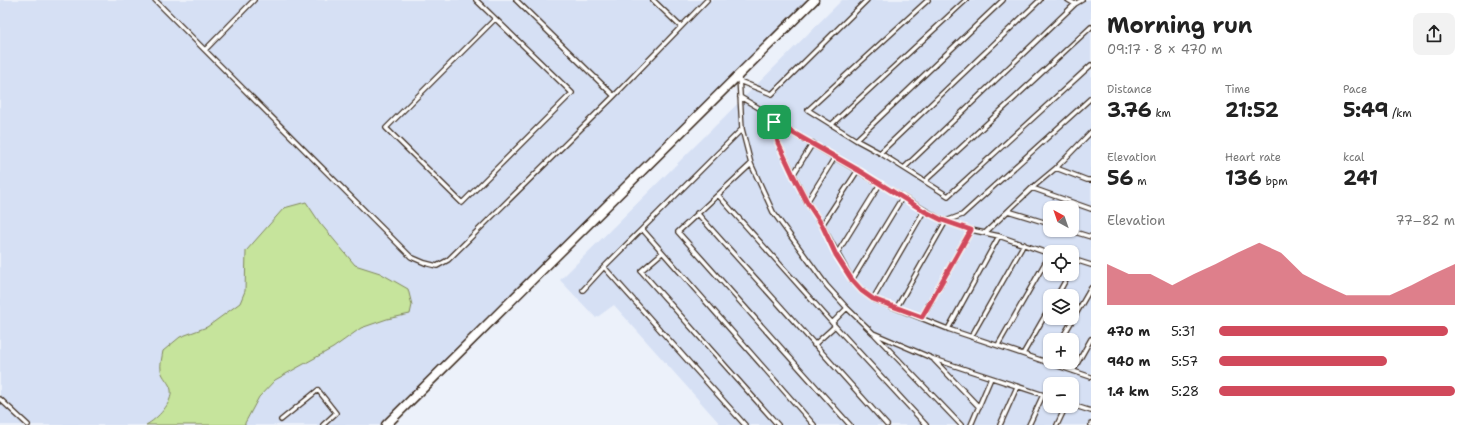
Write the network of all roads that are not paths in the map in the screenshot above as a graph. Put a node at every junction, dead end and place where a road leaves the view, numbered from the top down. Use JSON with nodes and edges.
{"nodes":[{"id":1,"x":155,"y":0,"type":"edge"},
{"id":2,"x":254,"y":0,"type":"edge"},
{"id":3,"x":476,"y":0,"type":"edge"},
{"id":4,"x":516,"y":0,"type":"edge"},
{"id":5,"x":653,"y":0,"type":"edge"},
{"id":6,"x":707,"y":0,"type":"edge"},
{"id":7,"x":814,"y":0,"type":"edge"},
{"id":8,"x":867,"y":0,"type":"edge"},
{"id":9,"x":928,"y":0,"type":"edge"},
{"id":10,"x":966,"y":0,"type":"edge"},
{"id":11,"x":1003,"y":0,"type":"edge"},
{"id":12,"x":1040,"y":0,"type":"edge"},
{"id":13,"x":1068,"y":0,"type":"edge"},
{"id":14,"x":1082,"y":0,"type":"edge"},
{"id":15,"x":1075,"y":4,"type":"junction"},
{"id":16,"x":495,"y":18,"type":"junction"},
{"id":17,"x":681,"y":27,"type":"junction"},
{"id":18,"x":1091,"y":27,"type":"edge"},
{"id":19,"x":205,"y":50,"type":"junction"},
{"id":20,"x":1091,"y":65,"type":"edge"},
{"id":21,"x":739,"y":78,"type":"junction"},
{"id":22,"x":614,"y":96,"type":"junction"},
{"id":23,"x":740,"y":97,"type":"junction"},
{"id":24,"x":1091,"y":98,"type":"edge"},
{"id":25,"x":774,"y":122,"type":"junction"},
{"id":26,"x":832,"y":125,"type":"junction"},
{"id":27,"x":742,"y":129,"type":"junction"},
{"id":28,"x":1091,"y":132,"type":"edge"},
{"id":29,"x":856,"y":140,"type":"junction"},
{"id":30,"x":813,"y":143,"type":"junction"},
{"id":31,"x":880,"y":153,"type":"junction"},
{"id":32,"x":834,"y":157,"type":"junction"},
{"id":33,"x":751,"y":164,"type":"junction"},
{"id":34,"x":904,"y":168,"type":"junction"},
{"id":35,"x":1056,"y":168,"type":"junction"},
{"id":36,"x":858,"y":170,"type":"junction"},
{"id":37,"x":793,"y":175,"type":"junction"},
{"id":38,"x":1091,"y":180,"type":"edge"},
{"id":39,"x":925,"y":182,"type":"junction"},
{"id":40,"x":880,"y":184,"type":"junction"},
{"id":41,"x":1032,"y":188,"type":"junction"},
{"id":42,"x":718,"y":195,"type":"junction"},
{"id":43,"x":902,"y":198,"type":"junction"},
{"id":44,"x":807,"y":202,"type":"junction"},
{"id":45,"x":1091,"y":209,"type":"edge"},
{"id":46,"x":924,"y":211,"type":"junction"},
{"id":47,"x":1008,"y":211,"type":"junction"},
{"id":48,"x":697,"y":213,"type":"junction"},
{"id":49,"x":946,"y":221,"type":"junction"},
{"id":50,"x":1043,"y":222,"type":"edge"},
{"id":51,"x":822,"y":225,"type":"junction"},
{"id":52,"x":643,"y":230,"type":"junction"},
{"id":53,"x":971,"y":230,"type":"junction"},
{"id":54,"x":985,"y":233,"type":"junction"},
{"id":55,"x":1079,"y":233,"type":"edge"},
{"id":56,"x":999,"y":236,"type":"junction"},
{"id":57,"x":1091,"y":237,"type":"edge"},
{"id":58,"x":1024,"y":244,"type":"junction"},
{"id":59,"x":1043,"y":251,"type":"edge"},
{"id":60,"x":662,"y":253,"type":"junction"},
{"id":61,"x":836,"y":255,"type":"junction"},
{"id":62,"x":1079,"y":262,"type":"edge"},
{"id":63,"x":1091,"y":265,"type":"edge"},
{"id":64,"x":1043,"y":266,"type":"edge"},
{"id":65,"x":604,"y":268,"type":"junction"},
{"id":66,"x":852,"y":280,"type":"junction"},
{"id":67,"x":1091,"y":288,"type":"edge"},
{"id":68,"x":583,"y":290,"type":"dead end"},
{"id":69,"x":873,"y":299,"type":"junction"},
{"id":70,"x":897,"y":307,"type":"junction"},
{"id":71,"x":846,"y":308,"type":"junction"},
{"id":72,"x":922,"y":317,"type":"junction"},
{"id":73,"x":1043,"y":319,"type":"edge"},
{"id":74,"x":833,"y":324,"type":"junction"},
{"id":75,"x":948,"y":329,"type":"junction"},
{"id":76,"x":873,"y":333,"type":"junction"},
{"id":77,"x":1064,"y":333,"type":"edge"},
{"id":78,"x":971,"y":337,"type":"junction"},
{"id":79,"x":1091,"y":339,"type":"edge"},
{"id":80,"x":814,"y":345,"type":"junction"},
{"id":81,"x":998,"y":345,"type":"junction"},
{"id":82,"x":1023,"y":354,"type":"junction"},
{"id":83,"x":934,"y":359,"type":"junction"},
{"id":84,"x":1043,"y":360,"type":"edge"},
{"id":85,"x":1067,"y":369,"type":"edge"},
{"id":86,"x":1073,"y":371,"type":"junction"},
{"id":87,"x":1091,"y":377,"type":"edge"},
{"id":88,"x":991,"y":378,"type":"junction"},
{"id":89,"x":1017,"y":387,"type":"junction"},
{"id":90,"x":1043,"y":395,"type":"joint"},
{"id":91,"x":0,"y":399,"type":"edge"},
{"id":92,"x":979,"y":407,"type":"junction"},
{"id":93,"x":1079,"y":407,"type":"edge"},
{"id":94,"x":1091,"y":411,"type":"edge"},
{"id":95,"x":1063,"y":413,"type":"edge"},
{"id":96,"x":282,"y":420,"type":"dead end"},
{"id":97,"x":28,"y":425,"type":"edge"},
{"id":98,"x":322,"y":425,"type":"edge"},
{"id":99,"x":386,"y":425,"type":"edge"},
{"id":100,"x":745,"y":425,"type":"edge"},
{"id":101,"x":778,"y":425,"type":"edge"},
{"id":102,"x":814,"y":425,"type":"edge"},
{"id":103,"x":850,"y":425,"type":"edge"},
{"id":104,"x":886,"y":425,"type":"edge"},
{"id":105,"x":926,"y":425,"type":"edge"},
{"id":106,"x":961,"y":425,"type":"edge"},
{"id":107,"x":971,"y":425,"type":"edge"},
{"id":108,"x":1000,"y":425,"type":"edge"},
{"id":109,"x":1029,"y":425,"type":"edge"},
{"id":110,"x":1057,"y":425,"type":"edge"}],
"edges":[{"from":1,"to":19,"type":"lane"},
{"from":2,"to":19,"type":"lane"},
{"from":3,"to":16,"type":"lane"},
{"from":4,"to":22,"type":"lane"},
{"from":5,"to":17,"type":"lane"},
{"from":6,"to":17,"type":"lane"},
{"from":7,"to":21,"type":"street"},
{"from":8,"to":21,"type":"lane"},
{"from":9,"to":26,"type":"lane"},
{"from":10,"to":26,"type":"lane"},
{"from":11,"to":29,"type":"lane"},
{"from":12,"to":31,"type":"lane"},
{"from":13,"to":15,"type":"lane"},
{"from":14,"to":15,"type":"lane"},
{"from":15,"to":34,"type":"lane"},
{"from":16,"to":16,"type":"lane"},
{"from":17,"to":22,"type":"lane"},
{"from":18,"to":39,"type":"lane"},
{"from":19,"to":22,"type":"lane"},
{"from":20,"to":39,"type":"lane"},
{"from":21,"to":23,"type":"lane"},
{"from":21,"to":99,"type":"street"},
{"from":23,"to":25,"type":"lane"},
{"from":23,"to":27,"type":"lane"},
{"from":24,"to":49,"type":"lane"},
{"from":25,"to":30,"type":"lane"},
{"from":25,"to":37,"type":"lane"},
{"from":26,"to":29,"type":"lane"},
{"from":27,"to":33,"type":"lane"},
{"from":27,"to":52,"type":"lane"},
{"from":28,"to":35,"type":"lane"},
{"from":29,"to":31,"type":"lane"},
{"from":30,"to":32,"type":"lane"},
{"from":30,"to":37,"type":"lane"},
{"from":31,"to":34,"type":"lane"},
{"from":32,"to":36,"type":"lane"},
{"from":32,"to":44,"type":"lane"},
{"from":33,"to":42,"type":"lane"},
{"from":33,"to":71,"type":"lane"},
{"from":34,"to":39,"type":"lane"},
{"from":35,"to":38,"type":"lane"},
{"from":35,"to":41,"type":"lane"},
{"from":36,"to":40,"type":"lane"},
{"from":36,"to":51,"type":"lane"},
{"from":37,"to":44,"type":"lane"},
{"from":40,"to":43,"type":"lane"},
{"from":40,"to":61,"type":"lane"},
{"from":41,"to":45,"type":"lane"},
{"from":41,"to":47,"type":"lane"},
{"from":42,"to":48,"type":"lane"},
{"from":42,"to":74,"type":"lane"},
{"from":43,"to":46,"type":"lane"},
{"from":43,"to":66,"type":"lane"},
{"from":44,"to":51,"type":"lane"},
{"from":46,"to":49,"type":"lane"},
{"from":46,"to":69,"type":"lane"},
{"from":47,"to":50,"type":"lane"},
{"from":47,"to":54,"type":"lane"},
{"from":48,"to":80,"type":"lane"},
{"from":48,"to":103,"type":"lane"},
{"from":49,"to":53,"type":"lane"},
{"from":49,"to":70,"type":"lane"},
{"from":51,"to":61,"type":"lane"},
{"from":52,"to":60,"type":"lane"},
{"from":52,"to":65,"type":"lane"},
{"from":53,"to":54,"type":"lane"},
{"from":53,"to":72,"type":"lane"},
{"from":54,"to":56,"type":"lane"},
{"from":55,"to":57,"type":"lane"},
{"from":56,"to":58,"type":"lane"},
{"from":56,"to":75,"type":"lane"},
{"from":58,"to":59,"type":"lane"},
{"from":58,"to":78,"type":"lane"},
{"from":60,"to":101,"type":"lane"},
{"from":60,"to":102,"type":"lane"},
{"from":61,"to":66,"type":"lane"},
{"from":62,"to":63,"type":"lane"},
{"from":64,"to":81,"type":"lane"},
{"from":65,"to":68,"type":"lane"},
{"from":65,"to":100,"type":"lane"},
{"from":66,"to":69,"type":"lane"},
{"from":67,"to":77,"type":"lane"},
{"from":69,"to":70,"type":"lane"},
{"from":70,"to":72,"type":"lane"},
{"from":71,"to":74,"type":"lane"},
{"from":71,"to":76,"type":"lane"},
{"from":72,"to":75,"type":"lane"},
{"from":73,"to":82,"type":"lane"},
{"from":74,"to":80,"type":"lane"},
{"from":74,"to":105,"type":"lane"},
{"from":75,"to":78,"type":"lane"},
{"from":76,"to":83,"type":"lane"},
{"from":76,"to":106,"type":"lane"},
{"from":78,"to":81,"type":"lane"},
{"from":79,"to":86,"type":"lane"},
{"from":80,"to":104,"type":"lane"},
{"from":81,"to":82,"type":"lane"},
{"from":82,"to":84,"type":"lane"},
{"from":83,"to":88,"type":"lane"},
{"from":83,"to":92,"type":"lane"},
{"from":85,"to":86,"type":"lane"},
{"from":86,"to":87,"type":"lane"},
{"from":88,"to":89,"type":"lane"},
{"from":88,"to":92,"type":"lane"},
{"from":89,"to":90,"type":"lane"},
{"from":89,"to":108,"type":"lane"},
{"from":90,"to":109,"type":"lane"},
{"from":91,"to":97,"type":"lane"},
{"from":92,"to":107,"type":"lane"},
{"from":93,"to":94,"type":"lane"},
{"from":95,"to":110,"type":"lane"},
{"from":96,"to":98,"type":"lane"}]}
